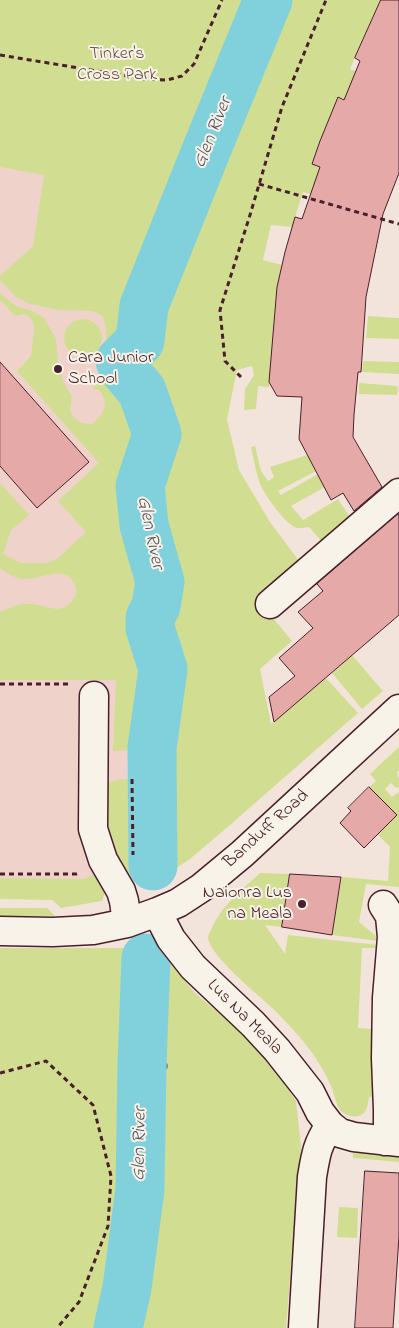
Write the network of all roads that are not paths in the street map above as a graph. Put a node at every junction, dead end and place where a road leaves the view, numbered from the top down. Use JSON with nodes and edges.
{"nodes":[{"id":1,"x":399,"y":493,"type":"edge"},
{"id":2,"x":270,"y":604,"type":"dead end"},
{"id":3,"x":94,"y":696,"type":"road end"},
{"id":4,"x":399,"y":710,"type":"edge"},
{"id":5,"x":383,"y":905,"type":"dead end"},
{"id":6,"x":157,"y":912,"type":"junction"},
{"id":7,"x":127,"y":923,"type":"junction"},
{"id":8,"x":0,"y":931,"type":"edge"},
{"id":9,"x":330,"y":1125,"type":"junction"},
{"id":10,"x":392,"y":1142,"type":"edge"},
{"id":11,"x":303,"y":1328,"type":"edge"}],
"edges":[{"from":1,"to":2,"type":"street"},
{"from":3,"to":7,"type":"street"},
{"from":4,"to":6,"type":"street","name":"Banduff Road"},
{"from":5,"to":10,"type":"street","name":"Lus Na Meala"},
{"from":6,"to":7,"type":"street","name":"Banduff Road"},
{"from":6,"to":9,"type":"street","name":"Lus Na Meala"},
{"from":7,"to":8,"type":"street","name":"Banduff Road"},
{"from":9,"to":10,"type":"street","name":"Lus Na Meala"},
{"from":9,"to":11,"type":"street"}]}
